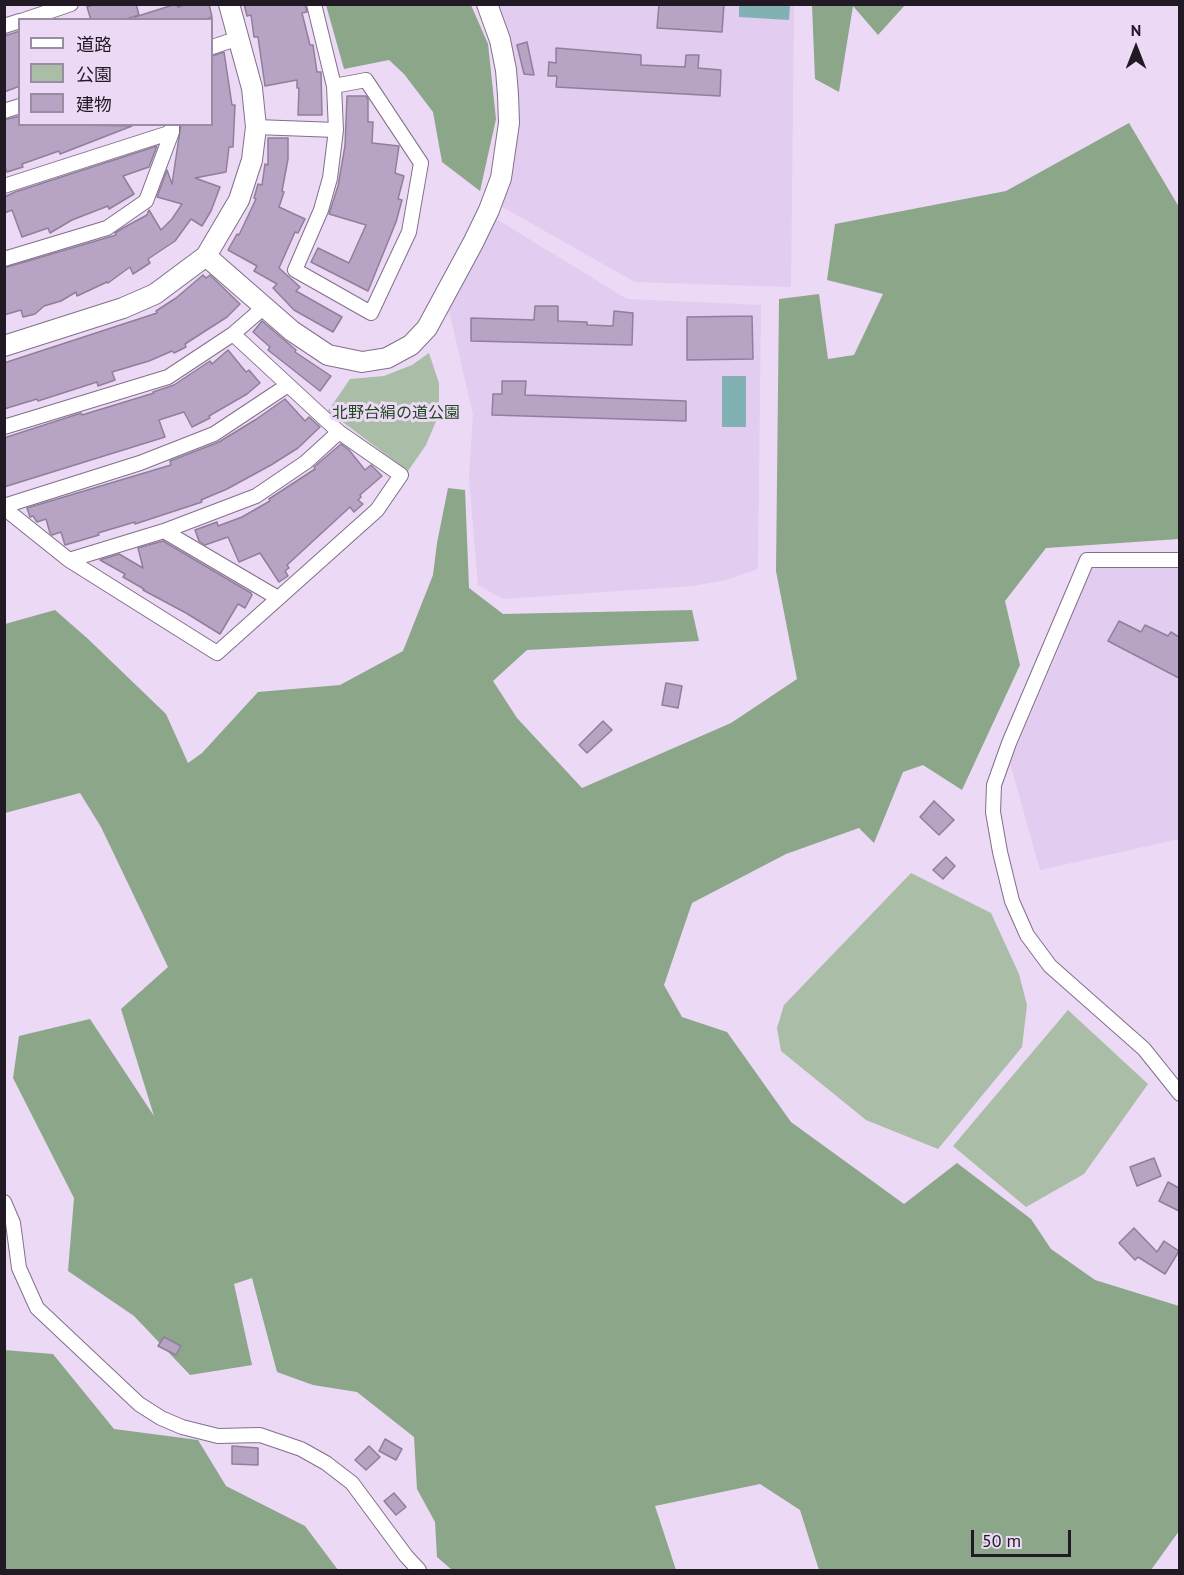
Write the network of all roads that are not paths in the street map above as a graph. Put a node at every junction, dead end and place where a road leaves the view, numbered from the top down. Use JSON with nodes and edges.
{"nodes":[{"id":1,"x":71,"y":4,"type":"edge"},
{"id":2,"x":229,"y":4,"type":"edge"},
{"id":3,"x":314,"y":4,"type":"edge"},
{"id":4,"x":487,"y":4,"type":"edge"},
{"id":5,"x":30,"y":18,"type":"edge"},
{"id":6,"x":239,"y":38,"type":"junction"},
{"id":7,"x":213,"y":47,"type":"edge"},
{"id":8,"x":334,"y":86,"type":"junction"},
{"id":9,"x":256,"y":127,"type":"junction"},
{"id":10,"x":172,"y":128,"type":"edge"},
{"id":11,"x":336,"y":130,"type":"junction"},
{"id":12,"x":4,"y":186,"type":"edge"},
{"id":13,"x":206,"y":256,"type":"junction"},
{"id":14,"x":4,"y":259,"type":"edge"},
{"id":15,"x":263,"y":308,"type":"junction"},
{"id":16,"x":233,"y":334,"type":"junction"},
{"id":17,"x":4,"y":346,"type":"edge"},
{"id":18,"x":288,"y":386,"type":"junction"},
{"id":19,"x":4,"y":427,"type":"edge"},
{"id":20,"x":339,"y":432,"type":"junction"},
{"id":21,"x":4,"y":507,"type":"edge"},
{"id":22,"x":164,"y":531,"type":"junction"},
{"id":23,"x":69,"y":560,"type":"junction"},
{"id":24,"x":1179,"y":560,"type":"edge"},
{"id":25,"x":278,"y":598,"type":"junction"},
{"id":26,"x":1179,"y":1094,"type":"edge"},
{"id":27,"x":4,"y":1202,"type":"edge"},
{"id":28,"x":419,"y":1570,"type":"edge"}],
"edges":[{"from":1,"to":5,"type":"street"},
{"from":2,"to":6,"type":"street"},
{"from":3,"to":8,"type":"street"},
{"from":4,"to":15,"type":"street"},
{"from":6,"to":7,"type":"street"},
{"from":6,"to":9,"type":"street"},
{"from":8,"to":11,"type":"street"},
{"from":8,"to":11,"type":"street"},
{"from":9,"to":11,"type":"street"},
{"from":9,"to":13,"type":"street"},
{"from":10,"to":12,"type":"street"},
{"from":10,"to":14,"type":"street"},
{"from":13,"to":15,"type":"street"},
{"from":13,"to":17,"type":"street"},
{"from":15,"to":16,"type":"street"},
{"from":16,"to":18,"type":"street"},
{"from":16,"to":19,"type":"street"},
{"from":18,"to":20,"type":"street"},
{"from":18,"to":21,"type":"street"},
{"from":20,"to":22,"type":"street"},
{"from":20,"to":25,"type":"street"},
{"from":21,"to":23,"type":"street"},
{"from":22,"to":23,"type":"street"},
{"from":22,"to":25,"type":"street"},
{"from":23,"to":25,"type":"street"},
{"from":24,"to":26,"type":"street"},
{"from":27,"to":28,"type":"street"}]}
